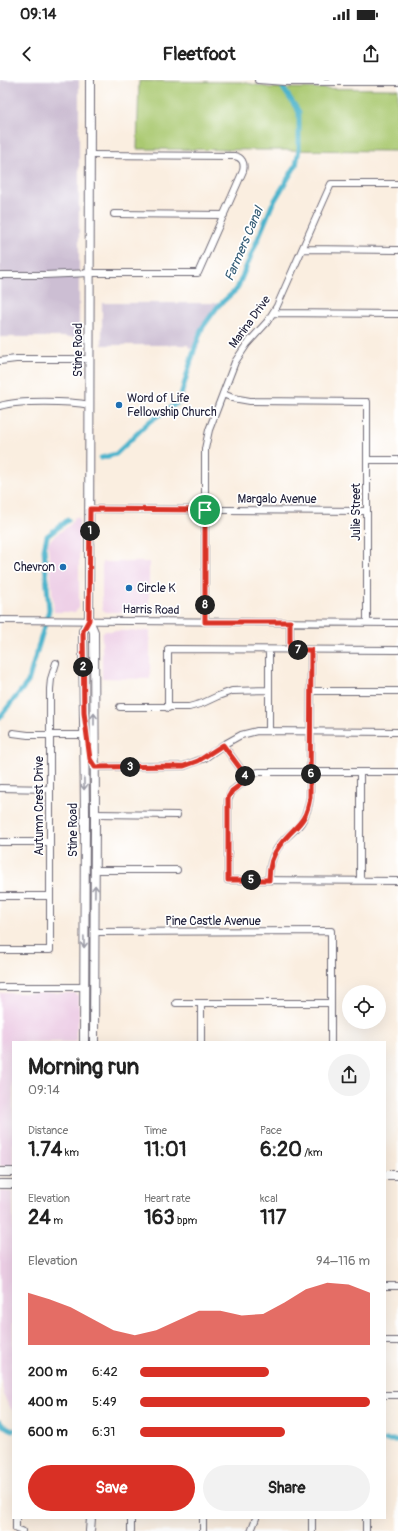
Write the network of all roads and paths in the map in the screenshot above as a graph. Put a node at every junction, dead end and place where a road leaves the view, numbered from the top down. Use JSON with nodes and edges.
{"nodes":[{"id":1,"x":90,"y":80,"type":"edge"},
{"id":2,"x":258,"y":80,"type":"edge"},
{"id":3,"x":398,"y":82,"type":"edge"},
{"id":4,"x":90,"y":155,"type":"junction"},
{"id":5,"x":398,"y":184,"type":"edge"},
{"id":6,"x":114,"y":214,"type":"dead end"},
{"id":7,"x":224,"y":215,"type":"junction"},
{"id":8,"x":303,"y":249,"type":"junction"},
{"id":9,"x":398,"y":250,"type":"edge"},
{"id":10,"x":90,"y":273,"type":"junction"},
{"id":11,"x":0,"y":275,"type":"edge"},
{"id":12,"x":273,"y":313,"type":"junction"},
{"id":13,"x":398,"y":314,"type":"edge"},
{"id":14,"x":90,"y":359,"type":"junction"},
{"id":15,"x":0,"y":361,"type":"edge"},
{"id":16,"x":223,"y":394,"type":"junction"},
{"id":17,"x":90,"y":405,"type":"junction"},
{"id":18,"x":0,"y":406,"type":"edge"},
{"id":19,"x":368,"y":460,"type":"junction"},
{"id":20,"x":398,"y":460,"type":"edge"},
{"id":21,"x":90,"y":509,"type":"junction"},
{"id":22,"x":205,"y":510,"type":"junction"},
{"id":23,"x":368,"y":511,"type":"junction"},
{"id":24,"x":0,"y":620,"type":"edge"},
{"id":25,"x":89,"y":620,"type":"junction"},
{"id":26,"x":205,"y":622,"type":"junction"},
{"id":27,"x":290,"y":622,"type":"junction"},
{"id":28,"x":368,"y":622,"type":"junction"},
{"id":29,"x":398,"y":623,"type":"edge"},
{"id":30,"x":270,"y":650,"type":"junction"},
{"id":31,"x":290,"y":650,"type":"junction"},
{"id":32,"x":311,"y":650,"type":"junction"},
{"id":33,"x":398,"y":650,"type":"edge"},
{"id":34,"x":56,"y":663,"type":"dead end"},
{"id":35,"x":269,"y":690,"type":"junction"},
{"id":36,"x":311,"y":690,"type":"junction"},
{"id":37,"x":398,"y":691,"type":"edge"},
{"id":38,"x":120,"y":707,"type":"dead end"},
{"id":39,"x":168,"y":708,"type":"junction"},
{"id":40,"x":84,"y":713,"type":"junction"},
{"id":41,"x":269,"y":731,"type":"junction"},
{"id":42,"x":311,"y":731,"type":"junction"},
{"id":43,"x":398,"y":732,"type":"edge"},
{"id":44,"x":13,"y":733,"type":"dead end"},
{"id":45,"x":50,"y":735,"type":"junction"},
{"id":46,"x":84,"y":735,"type":"junction"},
{"id":47,"x":224,"y":746,"type":"junction"},
{"id":48,"x":95,"y":767,"type":"junction"},
{"id":49,"x":311,"y":772,"type":"junction"},
{"id":50,"x":360,"y":772,"type":"junction"},
{"id":51,"x":398,"y":772,"type":"edge"},
{"id":52,"x":248,"y":779,"type":"junction"},
{"id":53,"x":0,"y":788,"type":"edge"},
{"id":54,"x":50,"y":789,"type":"junction"},
{"id":55,"x":95,"y":814,"type":"junction"},
{"id":56,"x":177,"y":815,"type":"dead end"},
{"id":57,"x":0,"y":842,"type":"edge"},
{"id":58,"x":50,"y":842,"type":"junction"},
{"id":59,"x":95,"y":870,"type":"junction"},
{"id":60,"x":177,"y":870,"type":"dead end"},
{"id":61,"x":269,"y":880,"type":"junction"},
{"id":62,"x":360,"y":880,"type":"junction"},
{"id":63,"x":398,"y":881,"type":"edge"},
{"id":64,"x":0,"y":896,"type":"edge"},
{"id":65,"x":50,"y":896,"type":"junction"},
{"id":66,"x":84,"y":897,"type":"junction"},
{"id":67,"x":94,"y":932,"type":"junction"},
{"id":68,"x":0,"y":950,"type":"edge"},
{"id":69,"x":0,"y":987,"type":"edge"},
{"id":70,"x":84,"y":987,"type":"junction"},
{"id":71,"x":176,"y":1002,"type":"dead end"},
{"id":72,"x":201,"y":1002,"type":"junction"},
{"id":73,"x":331,"y":1002,"type":"junction"},
{"id":74,"x":94,"y":1028,"type":"junction"},
{"id":75,"x":84,"y":1041,"type":"edge"},
{"id":76,"x":94,"y":1041,"type":"edge"},
{"id":77,"x":201,"y":1041,"type":"edge"},
{"id":78,"x":331,"y":1041,"type":"edge"},
{"id":79,"x":0,"y":1172,"type":"edge"},
{"id":80,"x":12,"y":1172,"type":"edge"},
{"id":81,"x":386,"y":1175,"type":"edge"},
{"id":82,"x":398,"y":1175,"type":"edge"},
{"id":83,"x":0,"y":1184,"type":"edge"},
{"id":84,"x":12,"y":1184,"type":"edge"},
{"id":85,"x":386,"y":1286,"type":"edge"},
{"id":86,"x":398,"y":1286,"type":"edge"},
{"id":87,"x":386,"y":1341,"type":"edge"},
{"id":88,"x":398,"y":1341,"type":"edge"},
{"id":89,"x":386,"y":1395,"type":"edge"},
{"id":90,"x":398,"y":1395,"type":"edge"},
{"id":91,"x":16,"y":1519,"type":"edge"},
{"id":92,"x":90,"y":1519,"type":"edge"},
{"id":93,"x":131,"y":1519,"type":"edge"},
{"id":94,"x":203,"y":1519,"type":"edge"},
{"id":95,"x":256,"y":1519,"type":"edge"},
{"id":96,"x":312,"y":1519,"type":"edge"},
{"id":97,"x":366,"y":1519,"type":"edge"},
{"id":98,"x":19,"y":1530,"type":"edge"},
{"id":99,"x":90,"y":1531,"type":"edge"},
{"id":100,"x":131,"y":1531,"type":"edge"},
{"id":101,"x":203,"y":1531,"type":"edge"},
{"id":102,"x":251,"y":1531,"type":"edge"},
{"id":103,"x":312,"y":1531,"type":"edge"},
{"id":104,"x":366,"y":1531,"type":"edge"}],
"edges":[{"from":1,"to":4,"type":"main road","name":"Stine Road"},
{"from":2,"to":3,"type":"street"},
{"from":4,"to":7,"type":"street"},
{"from":4,"to":10,"type":"main road","name":"Stine Road"},
{"from":5,"to":8,"type":"street","name":"Marina Drive"},
{"from":6,"to":7,"type":"street"},
{"from":7,"to":10,"type":"street"},
{"from":8,"to":9,"type":"street"},
{"from":8,"to":12,"type":"street","name":"Marina Drive"},
{"from":10,"to":11,"type":"street"},
{"from":10,"to":14,"type":"main road","name":"Stine Road"},
{"from":12,"to":13,"type":"street"},
{"from":12,"to":16,"type":"street","name":"Marina Drive"},
{"from":14,"to":15,"type":"street"},
{"from":14,"to":17,"type":"main road","name":"Stine Road"},
{"from":16,"to":19,"type":"street","name":"Julie Street"},
{"from":16,"to":22,"type":"street","name":"Marina Drive"},
{"from":17,"to":18,"type":"street"},
{"from":17,"to":21,"type":"main road","name":"Stine Road"},
{"from":19,"to":20,"type":"street"},
{"from":19,"to":23,"type":"street","name":"Julie Street"},
{"from":21,"to":22,"type":"street","name":"Margalo Avenue"},
{"from":21,"to":25,"type":"main road","name":"Stine Road"},
{"from":22,"to":23,"type":"street","name":"Margalo Avenue"},
{"from":22,"to":26,"type":"street","name":"Marina Drive"},
{"from":23,"to":28,"type":"street","name":"Julie Street"},
{"from":24,"to":25,"type":"street","name":"Harris Road"},
{"from":25,"to":26,"type":"street","name":"Harris Road"},
{"from":25,"to":40,"type":"main road","name":"Stine Road"},
{"from":48,"to":25,"type":"main road","name":"Stine Road","one_way":true},
{"from":26,"to":27,"type":"street","name":"Harris Road"},
{"from":27,"to":28,"type":"street","name":"Harris Road"},
{"from":27,"to":31,"type":"street"},
{"from":28,"to":29,"type":"street","name":"Harris Road"},
{"from":30,"to":31,"type":"street"},
{"from":30,"to":35,"type":"street"},
{"from":30,"to":39,"type":"street"},
{"from":31,"to":32,"type":"street"},
{"from":32,"to":33,"type":"street"},
{"from":32,"to":36,"type":"street"},
{"from":34,"to":45,"type":"street","name":"Autumn Crest Drive"},
{"from":35,"to":39,"type":"street"},
{"from":35,"to":41,"type":"street"},
{"from":36,"to":37,"type":"street"},
{"from":36,"to":42,"type":"street"},
{"from":38,"to":39,"type":"street"},
{"from":40,"to":46,"type":"main road","name":"Stine Road"},
{"from":40,"to":48,"type":"main road"},
{"from":41,"to":42,"type":"street"},
{"from":41,"to":47,"type":"street"},
{"from":42,"to":43,"type":"street"},
{"from":42,"to":49,"type":"street"},
{"from":44,"to":45,"type":"street"},
{"from":45,"to":46,"type":"street"},
{"from":45,"to":54,"type":"street","name":"Autumn Crest Drive"},
{"from":46,"to":66,"type":"main road","name":"Stine Road","one_way":true},
{"from":47,"to":48,"type":"street"},
{"from":47,"to":52,"type":"street"},
{"from":48,"to":55,"type":"main road","name":"Stine Road"},
{"from":49,"to":50,"type":"street"},
{"from":49,"to":52,"type":"street"},
{"from":49,"to":61,"type":"street"},
{"from":50,"to":51,"type":"street"},
{"from":50,"to":62,"type":"street"},
{"from":52,"to":61,"type":"street"},
{"from":53,"to":54,"type":"street"},
{"from":54,"to":58,"type":"street","name":"Autumn Crest Drive"},
{"from":55,"to":56,"type":"street"},
{"from":55,"to":59,"type":"main road","name":"Stine Road"},
{"from":57,"to":58,"type":"street"},
{"from":58,"to":65,"type":"street","name":"Autumn Crest Drive"},
{"from":59,"to":60,"type":"street"},
{"from":67,"to":59,"type":"main road","name":"Stine Road","one_way":true},
{"from":61,"to":62,"type":"street"},
{"from":62,"to":63,"type":"street"},
{"from":64,"to":65,"type":"street"},
{"from":65,"to":68,"type":"street","name":"Autumn Crest Drive"},
{"from":66,"to":67,"type":"main road"},
{"from":66,"to":70,"type":"main road","name":"Stine Road","one_way":true},
{"from":67,"to":73,"type":"street","name":"Pine Castle Avenue"},
{"from":67,"to":74,"type":"main road","name":"Stine Road"},
{"from":69,"to":70,"type":"street"},
{"from":70,"to":74,"type":"main road"},
{"from":70,"to":75,"type":"main road","name":"Stine Road"},
{"from":71,"to":72,"type":"street"},
{"from":72,"to":73,"type":"street"},
{"from":72,"to":77,"type":"street"},
{"from":73,"to":78,"type":"street"},
{"from":74,"to":76,"type":"main road","name":"Stine Road"},
{"from":79,"to":80,"type":"main road"},
{"from":81,"to":82,"type":"main road"},
{"from":83,"to":84,"type":"main road"},
{"from":85,"to":86,"type":"street"},
{"from":87,"to":88,"type":"street"},
{"from":89,"to":90,"type":"street"},
{"from":91,"to":98,"type":"street"},
{"from":92,"to":99,"type":"main road"},
{"from":93,"to":100,"type":"street"},
{"from":94,"to":101,"type":"street"},
{"from":95,"to":102,"type":"street"},
{"from":96,"to":103,"type":"street"},
{"from":97,"to":104,"type":"street"}]}
